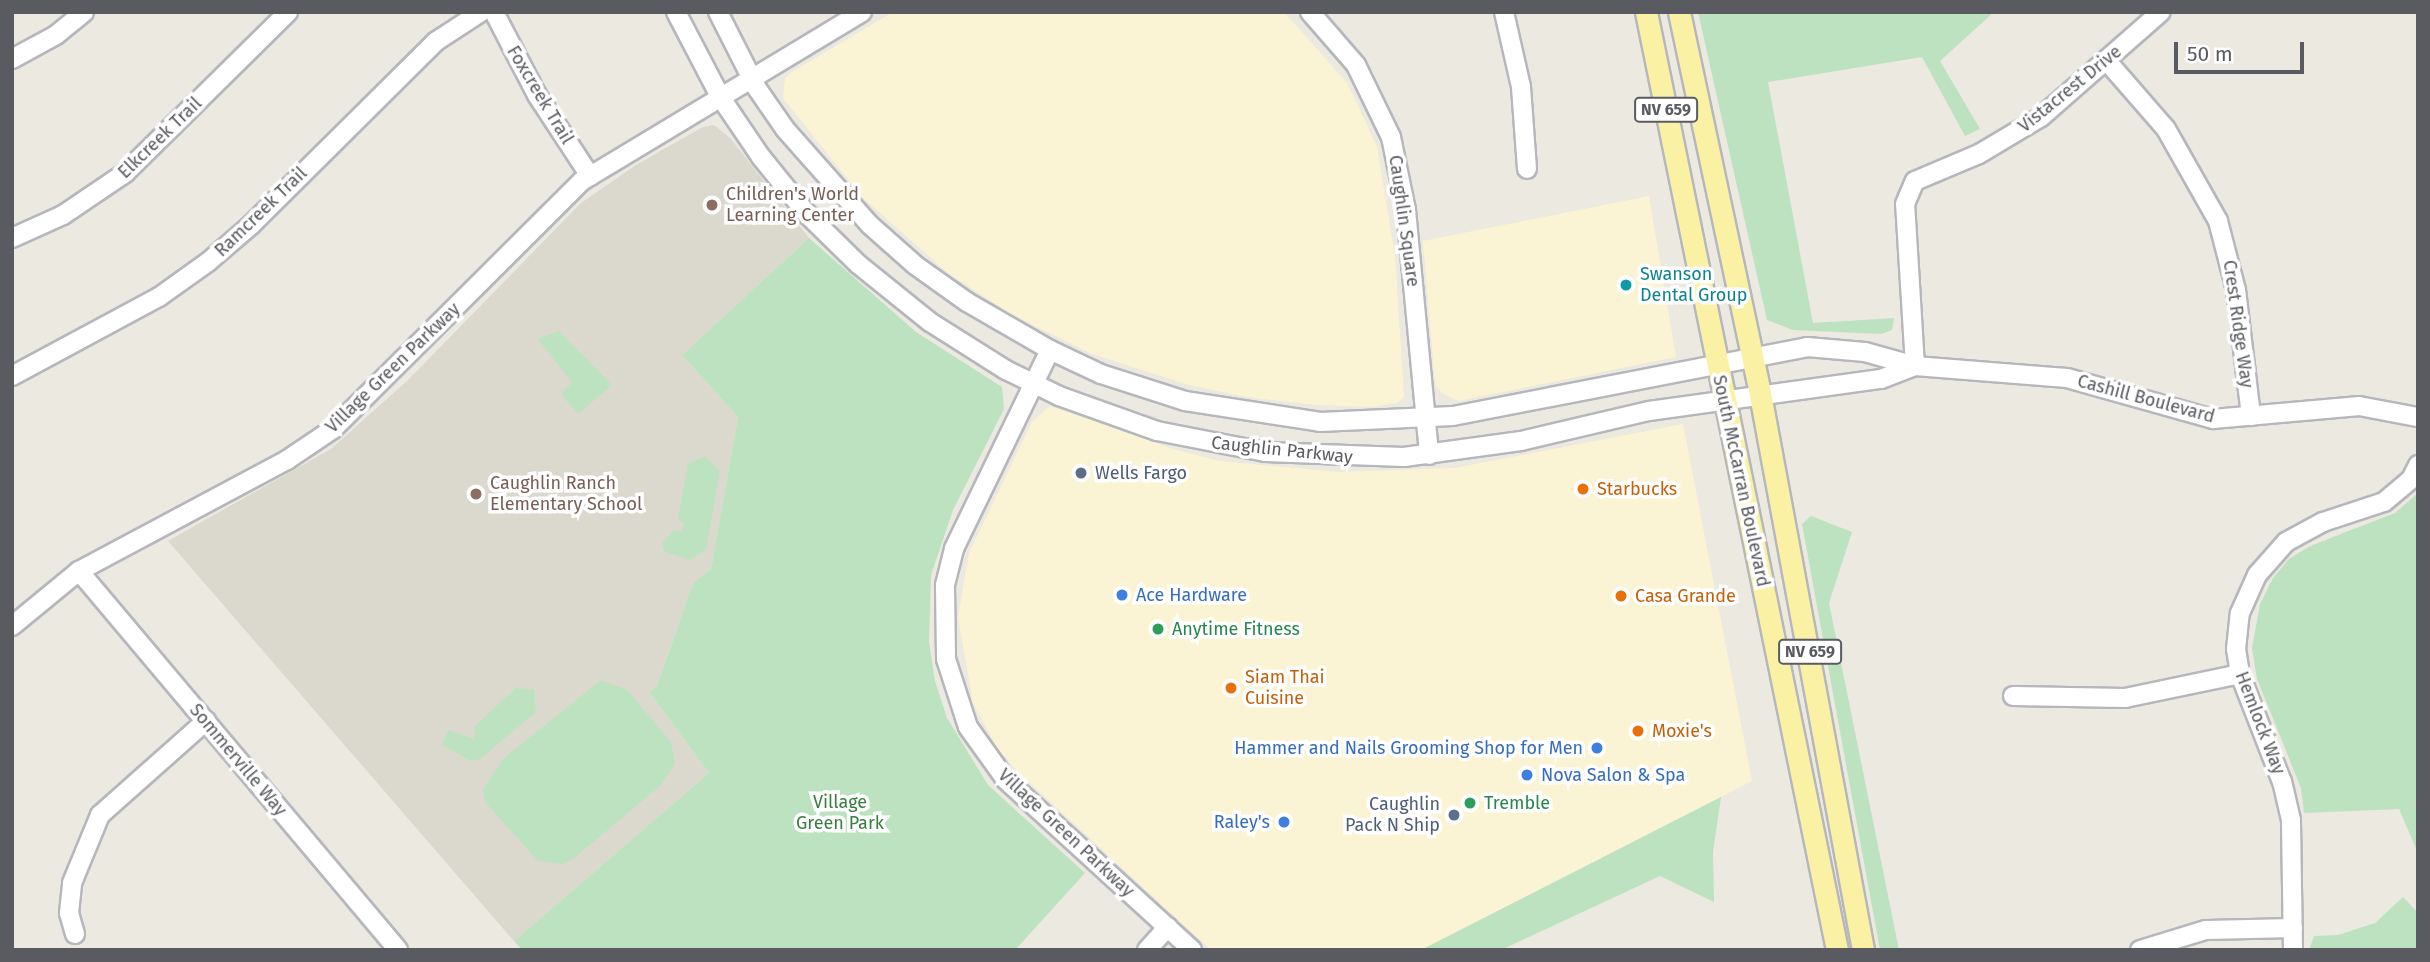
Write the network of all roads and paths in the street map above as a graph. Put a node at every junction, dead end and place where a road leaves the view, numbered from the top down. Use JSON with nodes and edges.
{"nodes":[{"id":1,"x":84,"y":12,"type":"edge"},
{"id":2,"x":288,"y":12,"type":"edge"},
{"id":3,"x":481,"y":12,"type":"edge"},
{"id":4,"x":494,"y":12,"type":"edge"},
{"id":5,"x":676,"y":12,"type":"edge"},
{"id":6,"x":718,"y":12,"type":"edge"},
{"id":7,"x":862,"y":12,"type":"edge"},
{"id":8,"x":1310,"y":12,"type":"edge"},
{"id":9,"x":1504,"y":12,"type":"edge"},
{"id":10,"x":1646,"y":12,"type":"edge"},
{"id":11,"x":1679,"y":12,"type":"edge"},
{"id":12,"x":2161,"y":12,"type":"edge"},
{"id":13,"x":12,"y":59,"type":"edge"},
{"id":14,"x":2106,"y":60,"type":"junction"},
{"id":15,"x":752,"y":79,"type":"junction"},
{"id":16,"x":721,"y":98,"type":"junction"},
{"id":17,"x":1527,"y":169,"type":"dead end"},
{"id":18,"x":590,"y":176,"type":"junction"},
{"id":19,"x":12,"y":238,"type":"edge"},
{"id":20,"x":1051,"y":350,"type":"junction"},
{"id":21,"x":1748,"y":357,"type":"junction"},
{"id":22,"x":1716,"y":365,"type":"junction"},
{"id":23,"x":1915,"y":366,"type":"junction"},
{"id":24,"x":12,"y":376,"type":"edge"},
{"id":25,"x":1034,"y":383,"type":"junction"},
{"id":26,"x":1759,"y":394,"type":"junction"},
{"id":27,"x":1726,"y":400,"type":"junction"},
{"id":28,"x":2251,"y":416,"type":"junction"},
{"id":29,"x":2418,"y":417,"type":"edge"},
{"id":30,"x":1425,"y":418,"type":"junction"},
{"id":31,"x":1429,"y":455,"type":"junction"},
{"id":32,"x":2418,"y":465,"type":"edge"},
{"id":33,"x":79,"y":571,"type":"junction"},
{"id":34,"x":12,"y":626,"type":"edge"},
{"id":35,"x":2240,"y":674,"type":"junction"},
{"id":36,"x":2013,"y":696,"type":"dead end"},
{"id":37,"x":206,"y":722,"type":"junction"},
{"id":38,"x":1168,"y":928,"type":"junction"},
{"id":39,"x":2293,"y":928,"type":"junction"},
{"id":40,"x":75,"y":934,"type":"dead end"},
{"id":41,"x":398,"y":950,"type":"edge"},
{"id":42,"x":1147,"y":950,"type":"edge"},
{"id":43,"x":1192,"y":950,"type":"edge"},
{"id":44,"x":1837,"y":950,"type":"edge"},
{"id":45,"x":1863,"y":950,"type":"edge"},
{"id":46,"x":2140,"y":950,"type":"edge"},
{"id":47,"x":2293,"y":950,"type":"edge"}],
"edges":[{"from":1,"to":13,"type":"street"},
{"from":2,"to":19,"type":"street","name":"Elkcreek Trail"},
{"from":3,"to":24,"type":"street","name":"Ramcreek Trail"},
{"from":4,"to":18,"type":"street","name":"Foxcreek Trail"},
{"from":5,"to":16,"type":"street","name":"Caughlin Parkway"},
{"from":6,"to":15,"type":"street","name":"Caughlin Parkway"},
{"from":7,"to":15,"type":"street"},
{"from":8,"to":30,"type":"street","name":"Caughlin Square"},
{"from":9,"to":17,"type":"street"},
{"from":10,"to":22,"type":"main road","name":"South McCarran Boulevard","number":"NV 659"},
{"from":11,"to":21,"type":"main road","name":"South McCarran Boulevard","number":"NV 659"},
{"from":12,"to":14,"type":"street","name":"Vistacrest Drive"},
{"from":14,"to":23,"type":"street","name":"Vistacrest Drive"},
{"from":14,"to":28,"type":"street","name":"Crest Ridge Way"},
{"from":15,"to":16,"type":"street","name":"Village Green Parkway"},
{"from":15,"to":20,"type":"street","name":"Caughlin Parkway"},
{"from":16,"to":18,"type":"street","name":"Village Green Parkway"},
{"from":16,"to":25,"type":"street","name":"Caughlin Parkway"},
{"from":18,"to":33,"type":"street","name":"Village Green Parkway"},
{"from":20,"to":25,"type":"street","name":"Village Green Parkway"},
{"from":20,"to":30,"type":"street","name":"Caughlin Parkway"},
{"from":21,"to":22,"type":"street","name":"Cashill Boulevard"},
{"from":21,"to":23,"type":"street","name":"Cashill Boulevard"},
{"from":21,"to":26,"type":"main road","name":"South McCarran Boulevard","number":"NV 659"},
{"from":22,"to":27,"type":"main road","name":"South McCarran Boulevard","number":"NV 659"},
{"from":22,"to":30,"type":"street","name":"Caughlin Parkway"},
{"from":23,"to":26,"type":"street","name":"Cashill Boulevard"},
{"from":23,"to":28,"type":"street","name":"Cashill Boulevard"},
{"from":25,"to":31,"type":"street","name":"Caughlin Parkway"},
{"from":25,"to":38,"type":"street","name":"Village Green Parkway"},
{"from":26,"to":27,"type":"street","name":"Cashill Boulevard"},
{"from":26,"to":45,"type":"main road","name":"South McCarran Boulevard","number":"NV 659"},
{"from":27,"to":31,"type":"street","name":"Caughlin Parkway"},
{"from":27,"to":44,"type":"main road","name":"South McCarran Boulevard","number":"NV 659"},
{"from":28,"to":29,"type":"street","name":"Cashill Boulevard"},
{"from":30,"to":31,"type":"street","name":"Caughlin Square"},
{"from":32,"to":35,"type":"street","name":"Hemlock Way"},
{"from":33,"to":34,"type":"street","name":"Village Green Parkway"},
{"from":33,"to":37,"type":"street","name":"Sommerville Way"},
{"from":35,"to":36,"type":"street"},
{"from":35,"to":39,"type":"street","name":"Hemlock Way"},
{"from":37,"to":40,"type":"street"},
{"from":37,"to":41,"type":"street","name":"Sommerville Way"},
{"from":38,"to":42,"type":"street"},
{"from":38,"to":43,"type":"street","name":"Village Green Parkway"},
{"from":39,"to":46,"type":"street"},
{"from":39,"to":47,"type":"street","name":"Hemlock Way"}]}
